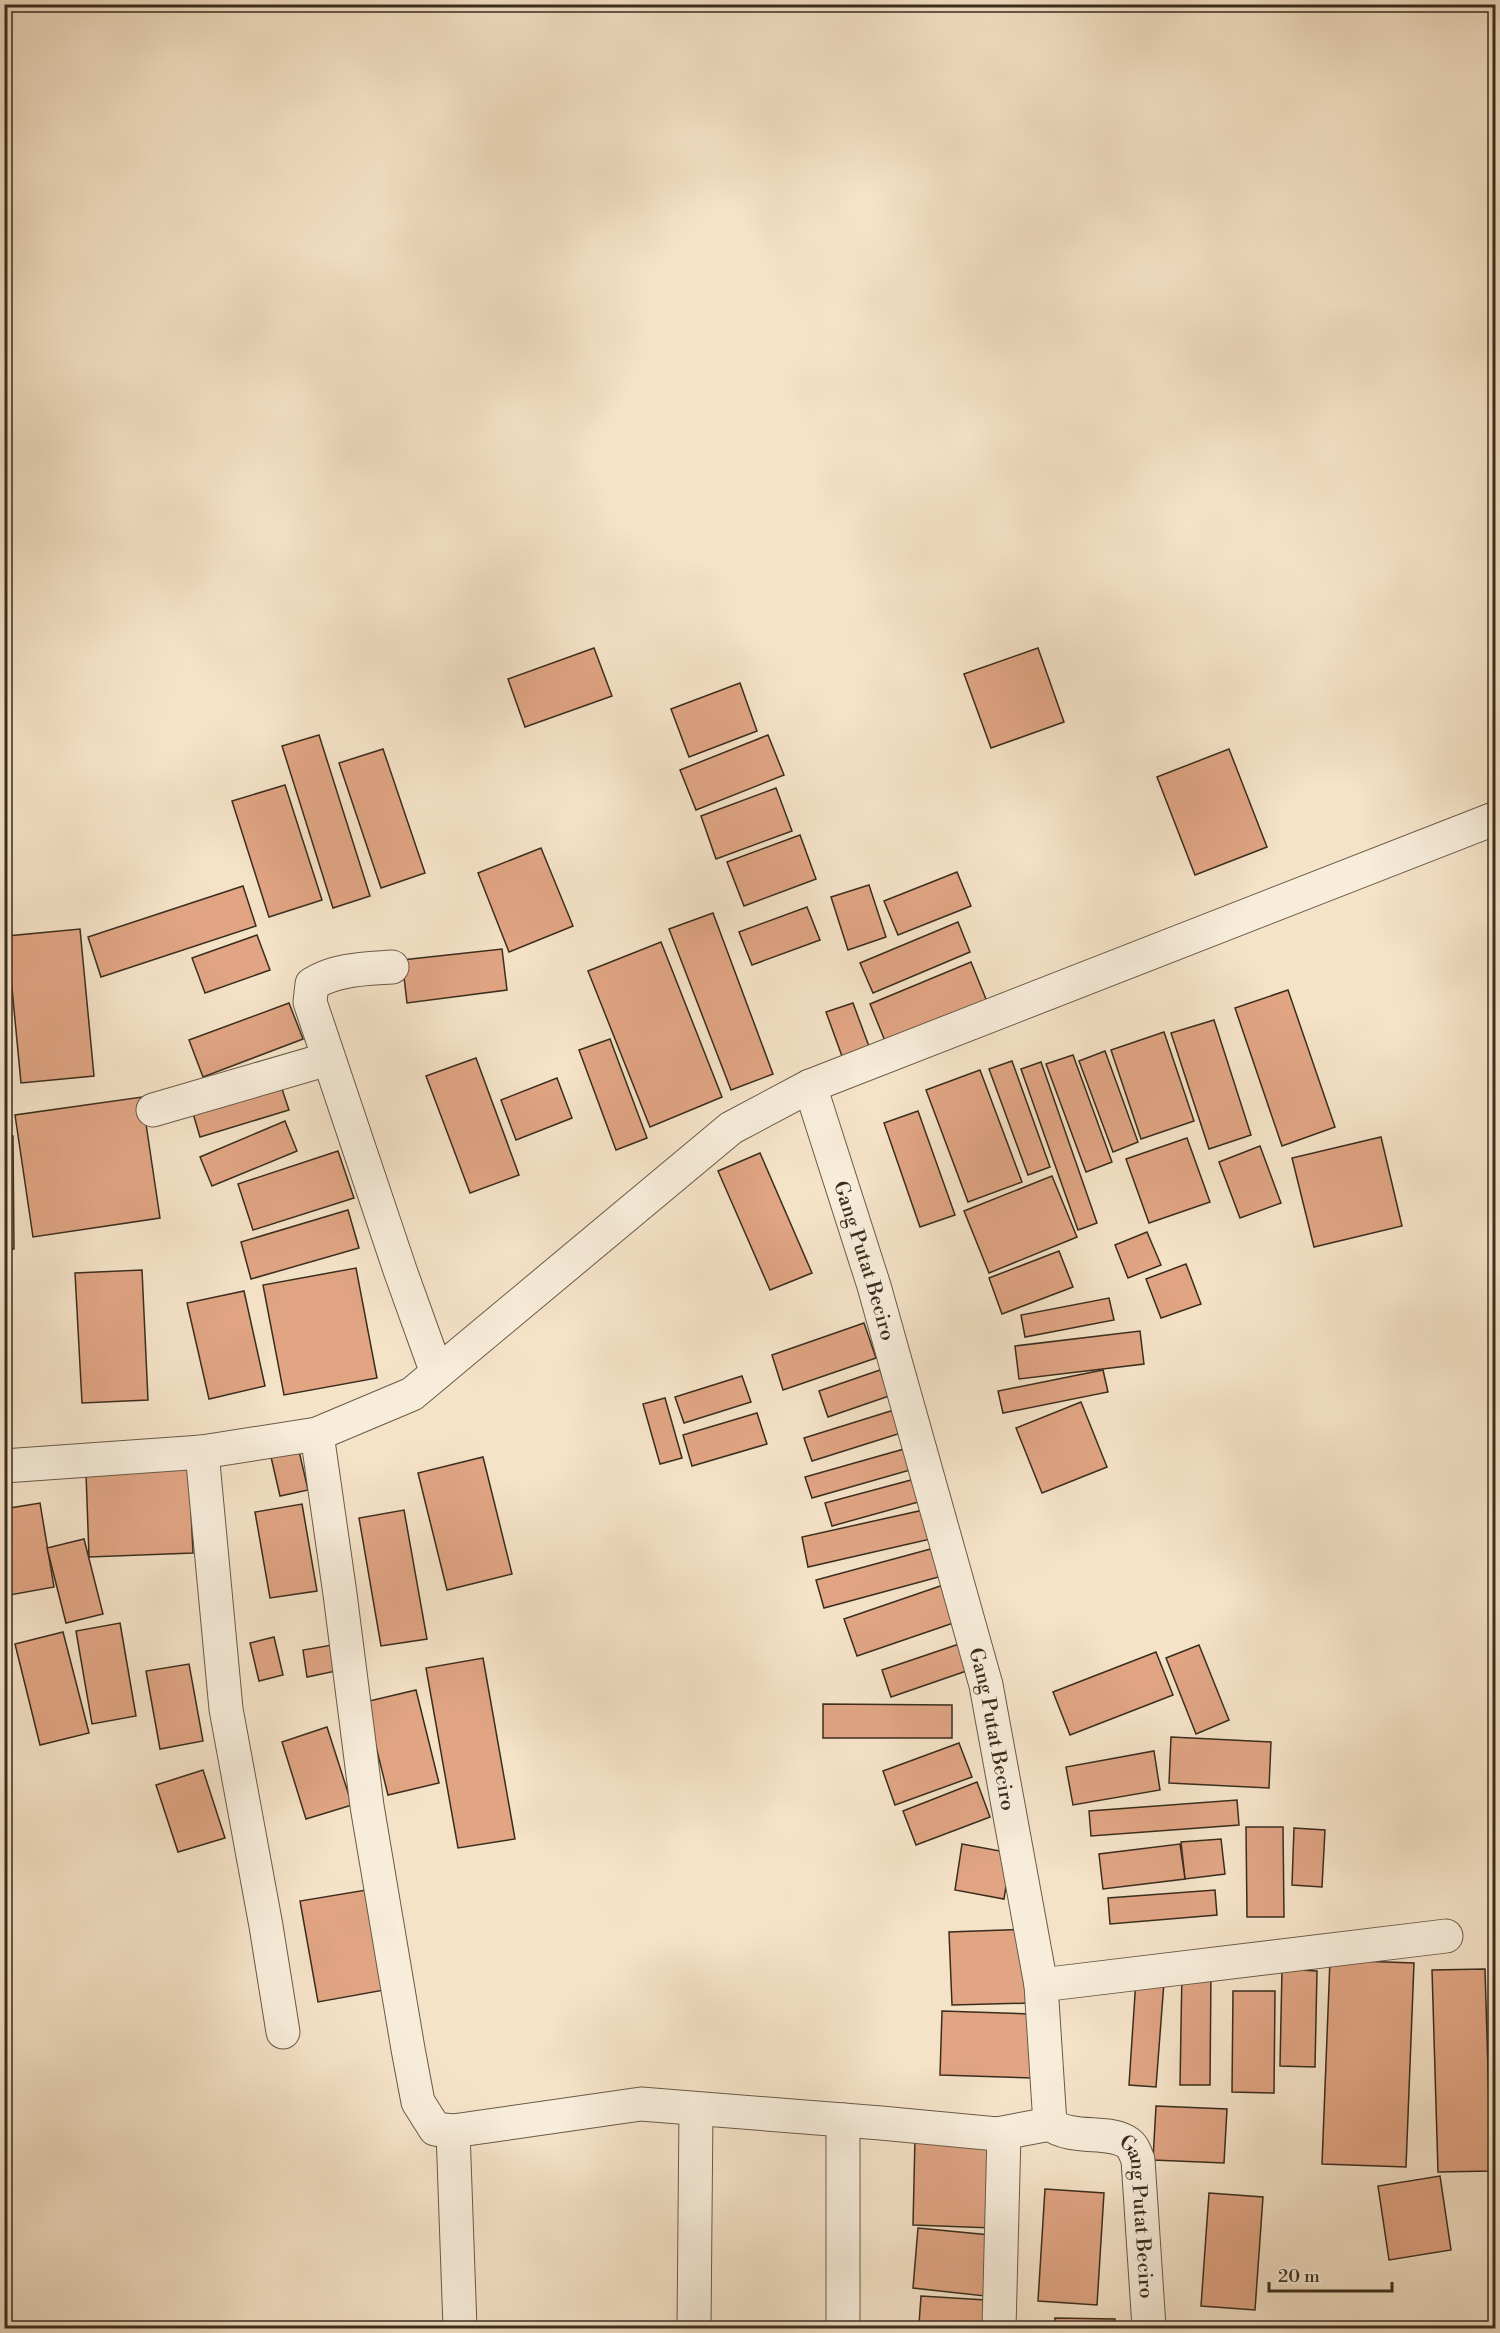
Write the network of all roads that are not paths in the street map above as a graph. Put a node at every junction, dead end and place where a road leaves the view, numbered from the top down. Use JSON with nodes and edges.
{"nodes":[{"id":1,"x":1496,"y":818,"type":"edge"},
{"id":2,"x":392,"y":967,"type":"dead end"},
{"id":3,"x":328,"y":1059,"type":"junction"},
{"id":4,"x":810,"y":1086,"type":"junction"},
{"id":5,"x":153,"y":1110,"type":"dead end"},
{"id":6,"x":437,"y":1373,"type":"junction"},
{"id":7,"x":317,"y":1434,"type":"junction"},
{"id":8,"x":202,"y":1452,"type":"junction"},
{"id":9,"x":4,"y":1466,"type":"edge"},
{"id":10,"x":1446,"y":1936,"type":"dead end"},
{"id":11,"x":1041,"y":1985,"type":"junction"},
{"id":12,"x":283,"y":2032,"type":"dead end"},
{"id":13,"x":696,"y":2109,"type":"junction"},
{"id":14,"x":843,"y":2120,"type":"junction"},
{"id":15,"x":1050,"y":2124,"type":"junction"},
{"id":16,"x":453,"y":2131,"type":"junction"},
{"id":17,"x":1004,"y":2134,"type":"junction"},
{"id":18,"x":1149,"y":2327,"type":"edge"},
{"id":19,"x":460,"y":2328,"type":"edge"},
{"id":20,"x":694,"y":2328,"type":"edge"},
{"id":21,"x":843,"y":2328,"type":"edge"},
{"id":22,"x":999,"y":2328,"type":"edge"}],
"edges":[{"from":1,"to":4,"type":"street"},
{"from":2,"to":3,"type":"street"},
{"from":3,"to":5,"type":"street"},
{"from":3,"to":6,"type":"street"},
{"from":4,"to":6,"type":"street"},
{"from":4,"to":11,"type":"street","name":"Gang Putat Beciro"},
{"from":6,"to":7,"type":"street"},
{"from":7,"to":8,"type":"street"},
{"from":7,"to":16,"type":"street"},
{"from":8,"to":9,"type":"street"},
{"from":8,"to":12,"type":"street"},
{"from":10,"to":11,"type":"street"},
{"from":11,"to":15,"type":"street","name":"Gang Putat Beciro"},
{"from":13,"to":14,"type":"street"},
{"from":13,"to":16,"type":"street"},
{"from":13,"to":20,"type":"street"},
{"from":14,"to":17,"type":"street"},
{"from":14,"to":21,"type":"street"},
{"from":15,"to":17,"type":"street"},
{"from":15,"to":18,"type":"street","name":"Gang Putat Beciro"},
{"from":16,"to":19,"type":"street"},
{"from":17,"to":22,"type":"street"}]}
